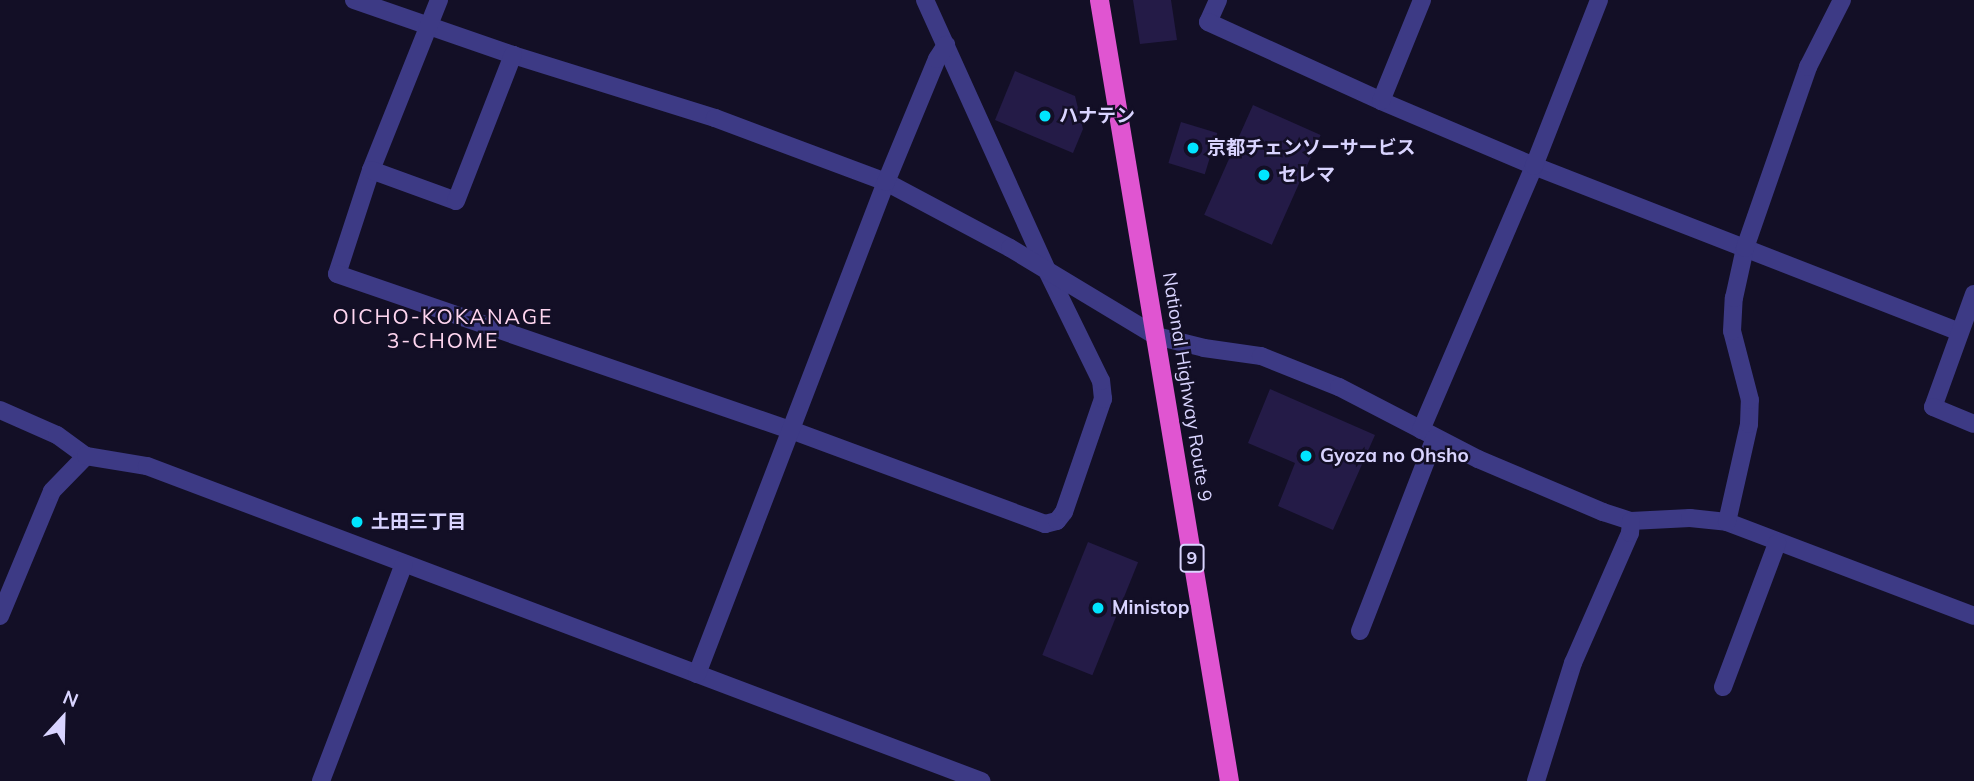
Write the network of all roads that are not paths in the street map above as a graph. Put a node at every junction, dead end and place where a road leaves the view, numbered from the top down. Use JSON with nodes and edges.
{"nodes":[{"id":1,"x":354,"y":0,"type":"edge"},
{"id":2,"x":439,"y":0,"type":"edge"},
{"id":3,"x":925,"y":0,"type":"edge"},
{"id":4,"x":1099,"y":0,"type":"edge"},
{"id":5,"x":1219,"y":0,"type":"edge"},
{"id":6,"x":1422,"y":0,"type":"edge"},
{"id":7,"x":1599,"y":0,"type":"edge"},
{"id":8,"x":1842,"y":0,"type":"edge"},
{"id":9,"x":429,"y":25,"type":"junction"},
{"id":10,"x":946,"y":46,"type":"junction"},
{"id":11,"x":513,"y":55,"type":"junction"},
{"id":12,"x":1381,"y":102,"type":"junction"},
{"id":13,"x":1534,"y":166,"type":"junction"},
{"id":14,"x":370,"y":170,"type":"junction"},
{"id":15,"x":886,"y":182,"type":"junction"},
{"id":16,"x":1745,"y":248,"type":"junction"},
{"id":17,"x":1048,"y":273,"type":"junction"},
{"id":18,"x":1974,"y":294,"type":"edge"},
{"id":19,"x":1959,"y":332,"type":"junction"},
{"id":20,"x":1156,"y":336,"type":"junction"},
{"id":21,"x":0,"y":410,"type":"edge"},
{"id":22,"x":1974,"y":424,"type":"edge"},
{"id":23,"x":791,"y":430,"type":"junction"},
{"id":24,"x":1428,"y":434,"type":"junction"},
{"id":25,"x":86,"y":456,"type":"junction"},
{"id":26,"x":1631,"y":521,"type":"junction"},
{"id":27,"x":1727,"y":522,"type":"junction"},
{"id":28,"x":1776,"y":543,"type":"junction"},
{"id":29,"x":404,"y":564,"type":"junction"},
{"id":30,"x":0,"y":616,"type":"edge"},
{"id":31,"x":1974,"y":616,"type":"edge"},
{"id":32,"x":1360,"y":631,"type":"dead end"},
{"id":33,"x":696,"y":674,"type":"junction"},
{"id":34,"x":1723,"y":687,"type":"dead end"},
{"id":35,"x":321,"y":781,"type":"edge"},
{"id":36,"x":981,"y":781,"type":"edge"},
{"id":37,"x":1228,"y":781,"type":"edge"},
{"id":38,"x":1536,"y":781,"type":"edge"}],
"edges":[{"from":1,"to":9,"type":"street"},
{"from":2,"to":9,"type":"street"},
{"from":3,"to":10,"type":"street"},
{"from":4,"to":20,"type":"highway","name":"National Highway Route 9","number":"9"},
{"from":5,"to":12,"type":"street"},
{"from":6,"to":12,"type":"street"},
{"from":7,"to":13,"type":"street"},
{"from":8,"to":16,"type":"street"},
{"from":9,"to":11,"type":"street"},
{"from":9,"to":14,"type":"street"},
{"from":10,"to":15,"type":"street"},
{"from":10,"to":17,"type":"street"},
{"from":11,"to":14,"type":"street"},
{"from":11,"to":15,"type":"street"},
{"from":12,"to":13,"type":"street"},
{"from":13,"to":16,"type":"street"},
{"from":13,"to":24,"type":"street"},
{"from":14,"to":23,"type":"street"},
{"from":15,"to":17,"type":"street"},
{"from":15,"to":23,"type":"street"},
{"from":16,"to":19,"type":"street"},
{"from":16,"to":27,"type":"street"},
{"from":17,"to":20,"type":"street"},
{"from":17,"to":23,"type":"street"},
{"from":18,"to":19,"type":"street"},
{"from":19,"to":22,"type":"street"},
{"from":20,"to":24,"type":"street"},
{"from":20,"to":37,"type":"highway","name":"National Highway Route 9","number":"9"},
{"from":21,"to":25,"type":"street"},
{"from":23,"to":33,"type":"street"},
{"from":24,"to":26,"type":"street"},
{"from":24,"to":32,"type":"street"},
{"from":25,"to":29,"type":"street"},
{"from":25,"to":30,"type":"street"},
{"from":26,"to":27,"type":"street"},
{"from":26,"to":38,"type":"street"},
{"from":27,"to":28,"type":"street"},
{"from":28,"to":31,"type":"street"},
{"from":28,"to":34,"type":"street"},
{"from":29,"to":33,"type":"street"},
{"from":29,"to":35,"type":"street"},
{"from":33,"to":36,"type":"street"}]}
